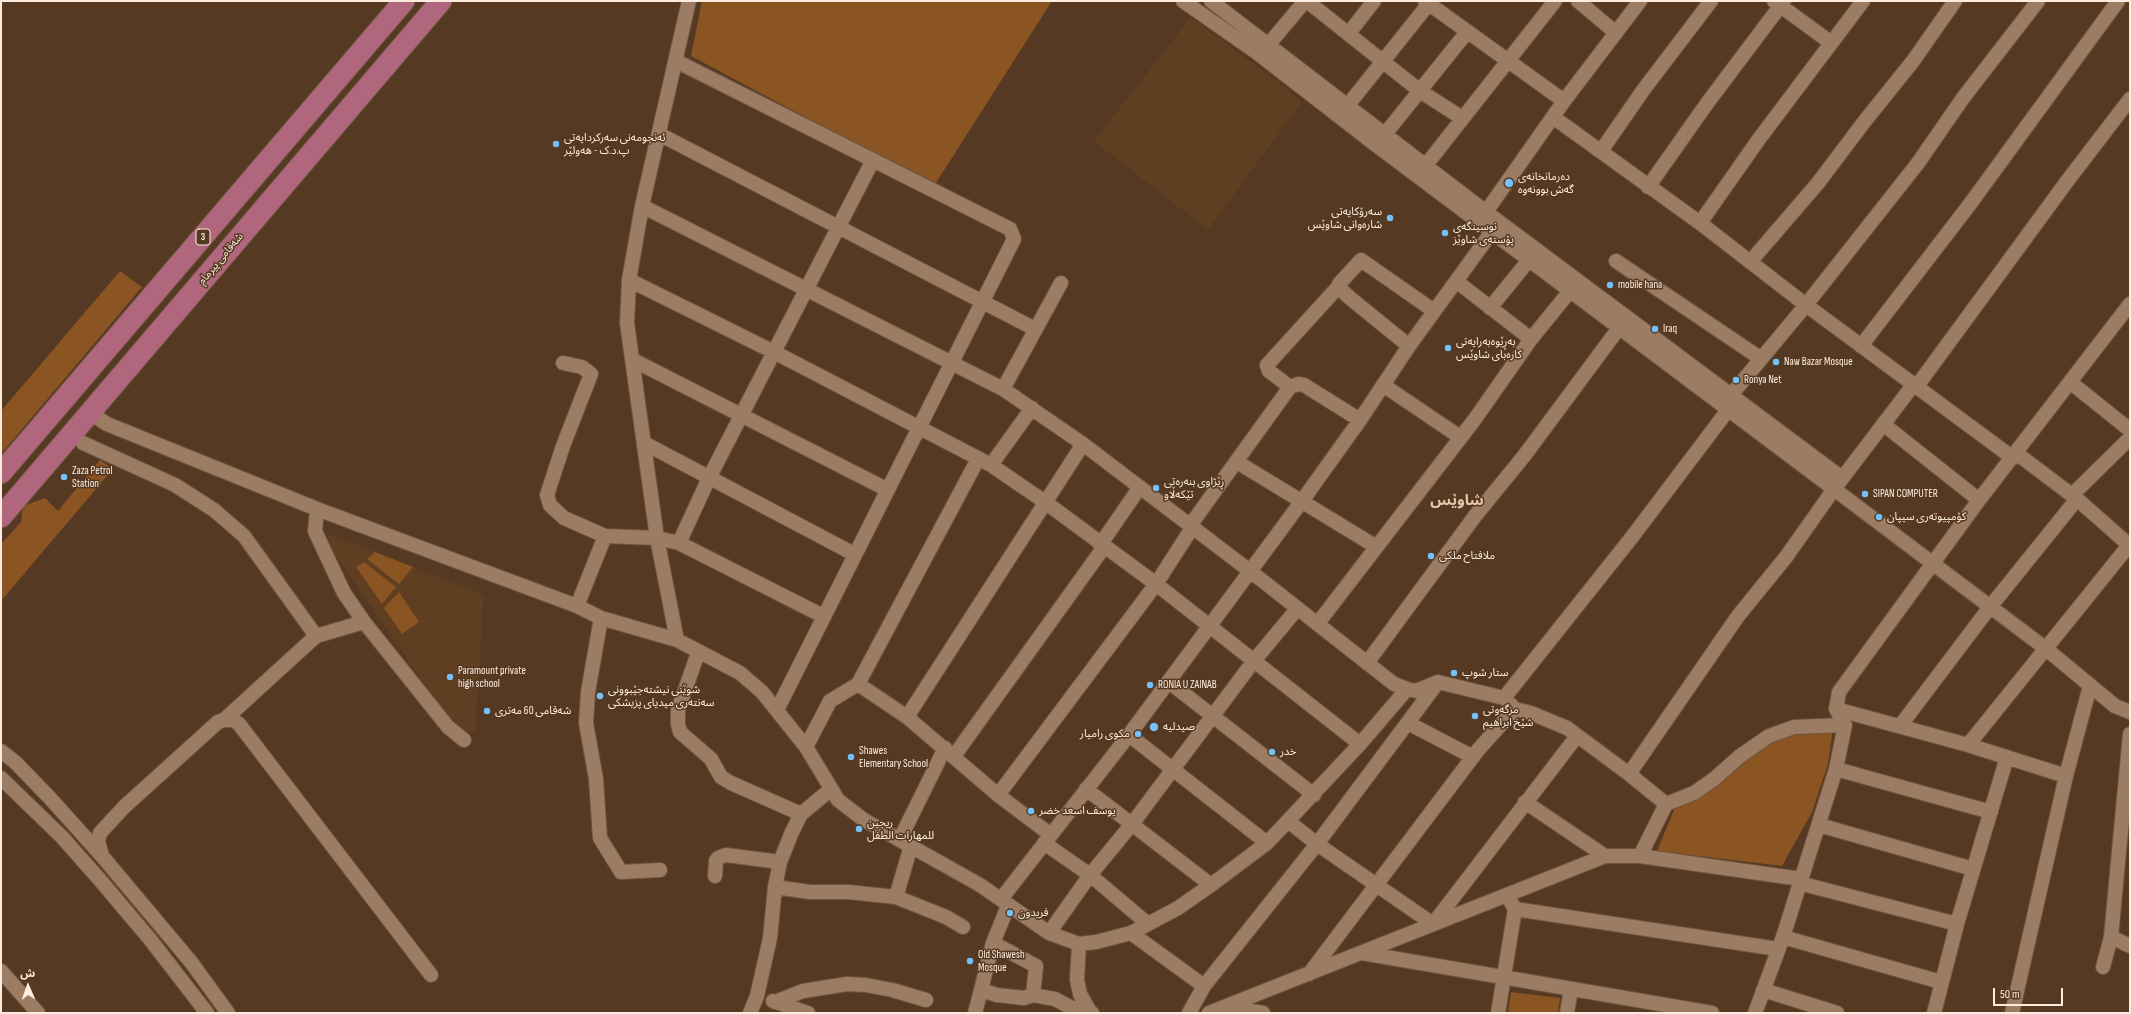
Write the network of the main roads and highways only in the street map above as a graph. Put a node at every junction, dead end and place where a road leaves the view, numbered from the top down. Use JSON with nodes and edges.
{"nodes":[{"id":1,"x":404,"y":1,"type":"edge"},
{"id":2,"x":441,"y":1,"type":"edge"},
{"id":3,"x":1,"y":473,"type":"edge"},
{"id":4,"x":1,"y":517,"type":"edge"}],
"edges":[{"from":1,"to":3,"type":"highway","number":"3"},
{"from":2,"to":4,"type":"highway","name":"شەقامی پیرمام"}]}
